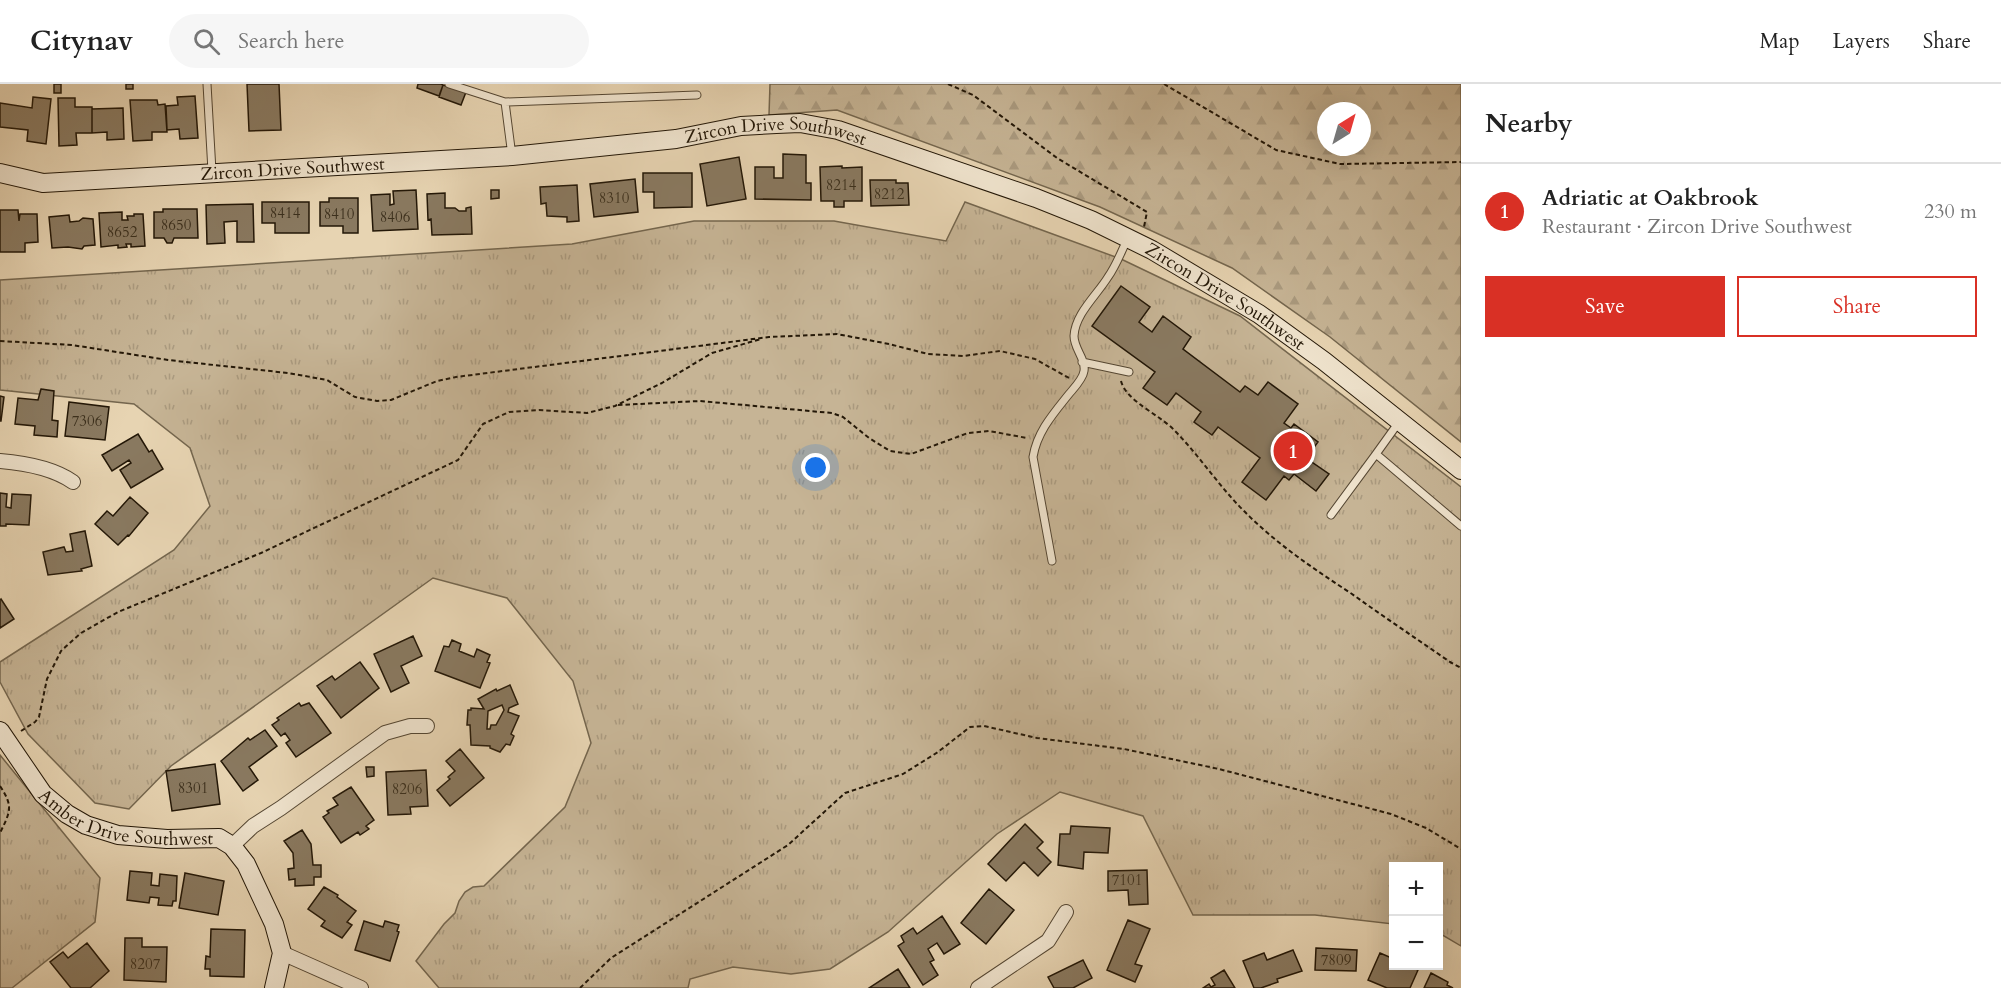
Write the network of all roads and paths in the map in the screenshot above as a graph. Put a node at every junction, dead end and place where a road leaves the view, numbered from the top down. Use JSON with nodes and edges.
{"nodes":[{"id":1,"x":207,"y":84,"type":"edge"},
{"id":2,"x":449,"y":84,"type":"edge"},
{"id":3,"x":948,"y":84,"type":"edge"},
{"id":4,"x":1164,"y":84,"type":"edge"},
{"id":5,"x":697,"y":94,"type":"dead end"},
{"id":6,"x":506,"y":102,"type":"junction"},
{"id":7,"x":512,"y":156,"type":"junction"},
{"id":8,"x":1461,"y":162,"type":"edge"},
{"id":9,"x":0,"y":173,"type":"edge"},
{"id":10,"x":213,"y":173,"type":"junction"},
{"id":11,"x":1134,"y":241,"type":"junction"},
{"id":12,"x":769,"y":337,"type":"junction"},
{"id":13,"x":0,"y":341,"type":"edge"},
{"id":14,"x":1082,"y":362,"type":"junction"},
{"id":15,"x":1118,"y":369,"type":"junction"},
{"id":16,"x":1129,"y":372,"type":"dead end"},
{"id":17,"x":1078,"y":383,"type":"junction"},
{"id":18,"x":615,"y":406,"type":"junction"},
{"id":19,"x":1399,"y":422,"type":"junction"},
{"id":20,"x":1037,"y":440,"type":"junction"},
{"id":21,"x":1376,"y":454,"type":"junction"},
{"id":22,"x":0,"y":461,"type":"edge"},
{"id":23,"x":1461,"y":470,"type":"edge"},
{"id":24,"x":72,"y":482,"type":"dead end"},
{"id":25,"x":1331,"y":515,"type":"dead end"},
{"id":26,"x":1461,"y":526,"type":"edge"},
{"id":27,"x":1052,"y":561,"type":"dead end"},
{"id":28,"x":1461,"y":668,"type":"edge"},
{"id":29,"x":41,"y":711,"type":"dead end"},
{"id":30,"x":427,"y":726,"type":"dead end"},
{"id":31,"x":0,"y":731,"type":"edge"},
{"id":32,"x":0,"y":786,"type":"edge"},
{"id":33,"x":0,"y":833,"type":"edge"},
{"id":34,"x":232,"y":846,"type":"junction"},
{"id":35,"x":1461,"y":849,"type":"edge"},
{"id":36,"x":1066,"y":912,"type":"dead end"},
{"id":37,"x":282,"y":953,"type":"junction"},
{"id":38,"x":274,"y":988,"type":"edge"},
{"id":39,"x":361,"y":988,"type":"edge"},
{"id":40,"x":580,"y":988,"type":"edge"},
{"id":41,"x":978,"y":988,"type":"edge"}],
"edges":[{"from":1,"to":10,"type":"lane"},
{"from":2,"to":6,"type":"lane"},
{"from":3,"to":11,"type":"path"},
{"from":4,"to":8,"type":"path"},
{"from":5,"to":6,"type":"lane"},
{"from":6,"to":7,"type":"lane"},
{"from":7,"to":10,"type":"street","name":"Zircon Drive Southwest"},
{"from":7,"to":11,"type":"street","name":"Zircon Drive Southwest"},
{"from":9,"to":10,"type":"street","name":"Zircon Drive Southwest"},
{"from":11,"to":14,"type":"lane"},
{"from":11,"to":19,"type":"street","name":"Zircon Drive Southwest"},
{"from":12,"to":13,"type":"path"},
{"from":12,"to":17,"type":"path"},
{"from":12,"to":18,"type":"path"},
{"from":14,"to":15,"type":"lane"},
{"from":14,"to":17,"type":"lane"},
{"from":15,"to":16,"type":"lane"},
{"from":15,"to":28,"type":"path"},
{"from":17,"to":20,"type":"lane"},
{"from":18,"to":20,"type":"path"},
{"from":18,"to":29,"type":"path"},
{"from":19,"to":21,"type":"lane"},
{"from":19,"to":23,"type":"street","name":"Zircon Drive Southwest"},
{"from":20,"to":27,"type":"lane"},
{"from":21,"to":25,"type":"lane"},
{"from":21,"to":26,"type":"lane"},
{"from":22,"to":24,"type":"street"},
{"from":30,"to":34,"type":"street","name":"Amber Drive Southwest"},
{"from":31,"to":34,"type":"street","name":"Amber Drive Southwest"},
{"from":32,"to":33,"type":"path"},
{"from":34,"to":37,"type":"street"},
{"from":35,"to":40,"type":"path"},
{"from":36,"to":41,"type":"street"},
{"from":37,"to":38,"type":"street"},
{"from":37,"to":39,"type":"street"}]}
